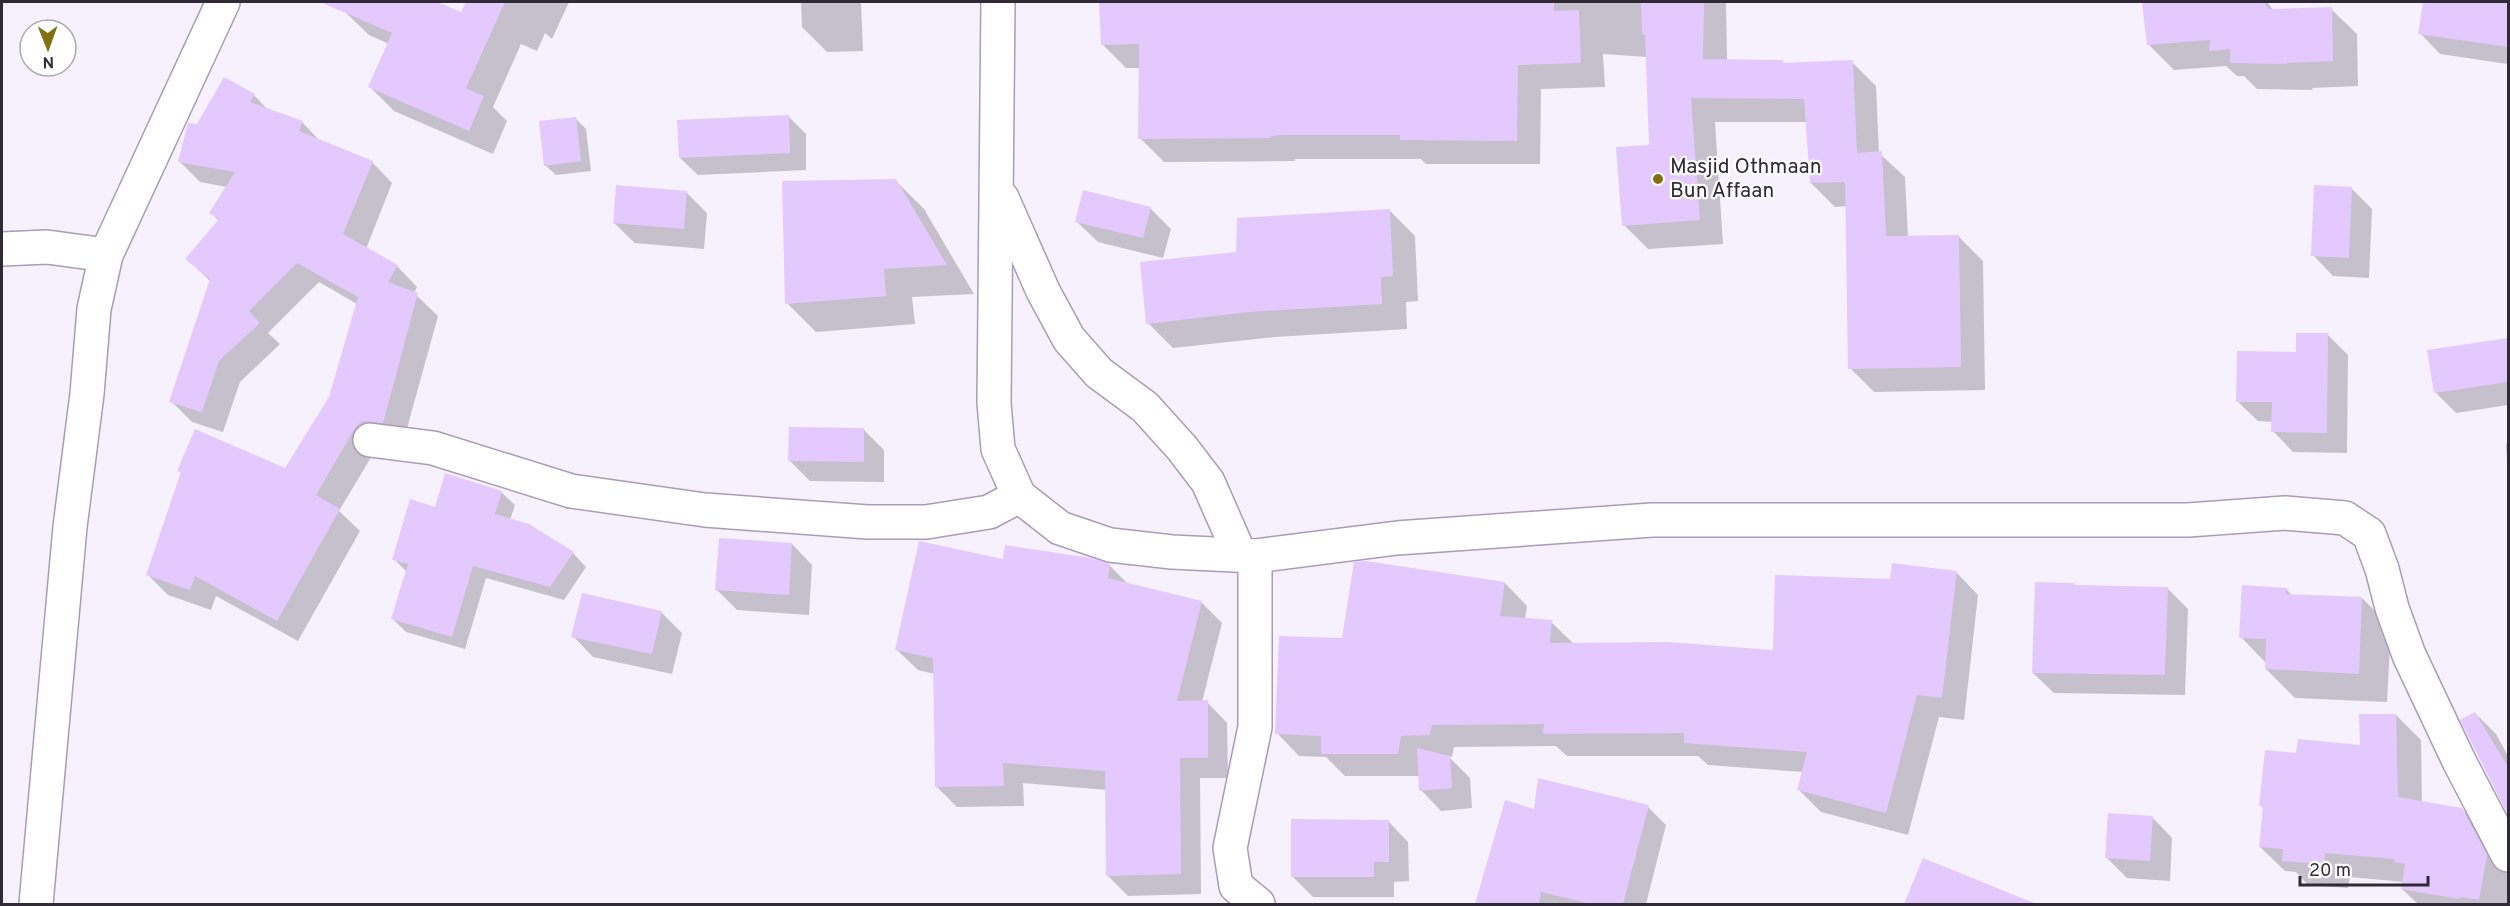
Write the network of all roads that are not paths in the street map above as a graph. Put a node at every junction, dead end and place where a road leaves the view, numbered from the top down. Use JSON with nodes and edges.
{"nodes":[{"id":1,"x":223,"y":2,"type":"edge"},
{"id":2,"x":998,"y":2,"type":"edge"},
{"id":3,"x":996,"y":184,"type":"junction"},
{"id":4,"x":2,"y":249,"type":"edge"},
{"id":5,"x":106,"y":255,"type":"junction"},
{"id":6,"x":370,"y":440,"type":"dead end"},
{"id":7,"x":1019,"y":496,"type":"junction"},
{"id":8,"x":1247,"y":555,"type":"junction"},
{"id":9,"x":2508,"y":855,"type":"edge"},
{"id":10,"x":36,"y":904,"type":"edge"},
{"id":11,"x":1258,"y":904,"type":"edge"}],
"edges":[{"from":1,"to":5,"type":"street"},
{"from":2,"to":3,"type":"street"},
{"from":3,"to":7,"type":"street"},
{"from":3,"to":8,"type":"street"},
{"from":4,"to":5,"type":"street"},
{"from":5,"to":10,"type":"street"},
{"from":6,"to":7,"type":"street"},
{"from":7,"to":8,"type":"street"},
{"from":8,"to":9,"type":"street"},
{"from":8,"to":11,"type":"street"}]}
